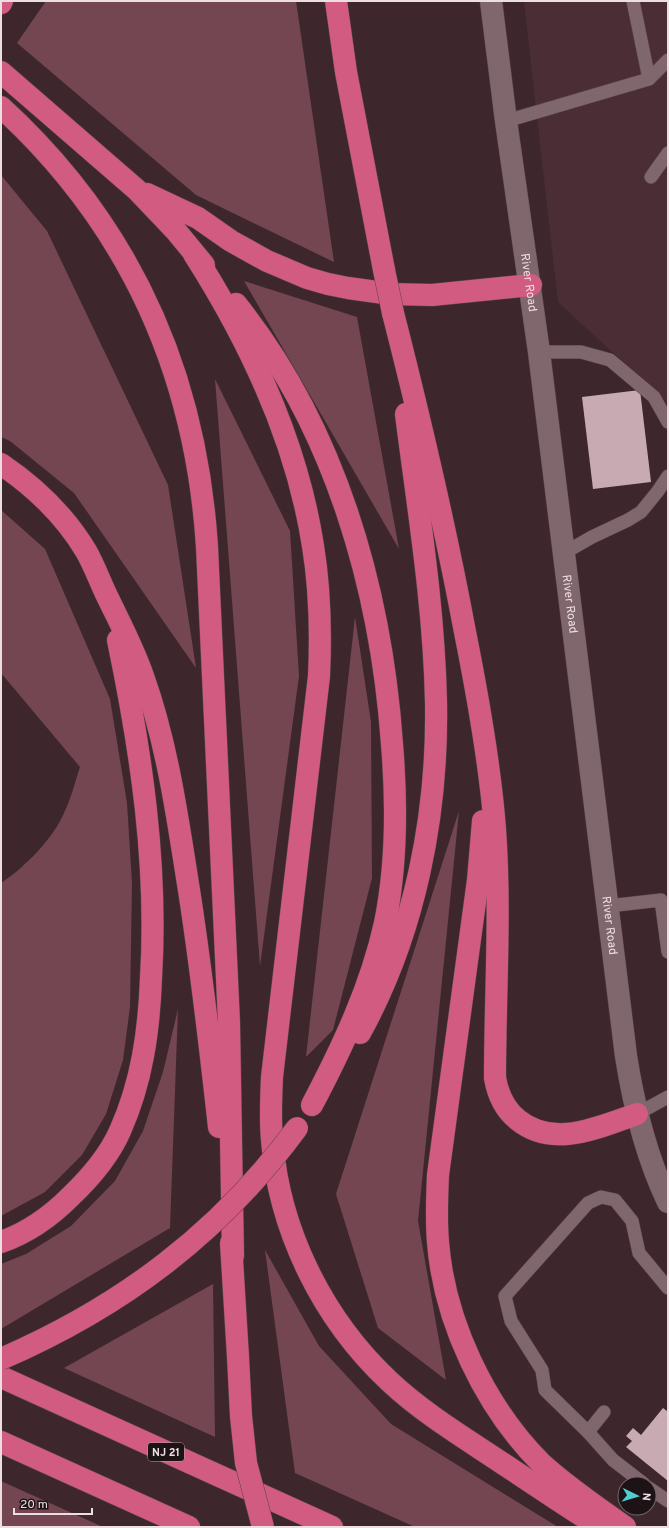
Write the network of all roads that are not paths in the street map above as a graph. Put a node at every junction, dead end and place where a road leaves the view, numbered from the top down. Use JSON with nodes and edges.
{"nodes":[{"id":1,"x":336,"y":1,"type":"edge"},
{"id":2,"x":491,"y":1,"type":"edge"},
{"id":3,"x":633,"y":1,"type":"edge"},
{"id":4,"x":668,"y":60,"type":"edge"},
{"id":5,"x":1,"y":72,"type":"edge"},
{"id":6,"x":649,"y":79,"type":"junction"},
{"id":7,"x":1,"y":107,"type":"edge"},
{"id":8,"x":506,"y":120,"type":"junction"},
{"id":9,"x":668,"y":153,"type":"edge"},
{"id":10,"x":651,"y":177,"type":"dead end"},
{"id":11,"x":137,"y":190,"type":"junction"},
{"id":12,"x":194,"y":254,"type":"junction"},
{"id":13,"x":530,"y":285,"type":"junction"},
{"id":14,"x":393,"y":313,"type":"junction"},
{"id":15,"x":539,"y":352,"type":"junction"},
{"id":16,"x":668,"y":422,"type":"edge"},
{"id":17,"x":1,"y":464,"type":"edge"},
{"id":18,"x":668,"y":476,"type":"edge"},
{"id":19,"x":564,"y":553,"type":"junction"},
{"id":20,"x":106,"y":592,"type":"junction"},
{"id":21,"x":481,"y":722,"type":"junction"},
{"id":22,"x":608,"y":906,"type":"junction"},
{"id":23,"x":668,"y":952,"type":"edge"},
{"id":24,"x":668,"y":1097,"type":"edge"},
{"id":25,"x":312,"y":1105,"type":"junction"},
{"id":26,"x":637,"y":1114,"type":"junction"},
{"id":27,"x":668,"y":1202,"type":"edge"},
{"id":28,"x":1,"y":1242,"type":"edge"},
{"id":29,"x":233,"y":1256,"type":"junction"},
{"id":30,"x":668,"y":1288,"type":"edge"},
{"id":31,"x":1,"y":1359,"type":"edge"},
{"id":32,"x":1,"y":1377,"type":"edge"},
{"id":33,"x":604,"y":1412,"type":"dead end"},
{"id":34,"x":588,"y":1432,"type":"junction"},
{"id":35,"x":1,"y":1442,"type":"edge"},
{"id":36,"x":634,"y":1476,"type":"edge"},
{"id":37,"x":657,"y":1493,"type":"edge"},
{"id":38,"x":668,"y":1501,"type":"edge"},
{"id":39,"x":189,"y":1527,"type":"edge"},
{"id":40,"x":263,"y":1527,"type":"edge"},
{"id":41,"x":332,"y":1527,"type":"edge"},
{"id":42,"x":600,"y":1527,"type":"edge"},
{"id":43,"x":625,"y":1527,"type":"edge"}],
"edges":[{"from":1,"to":14,"type":"highway","bridge":true},
{"from":2,"to":8,"type":"street","name":"River Road"},
{"from":3,"to":6,"type":"lane"},
{"from":4,"to":6,"type":"lane"},
{"from":5,"to":11,"type":"highway"},
{"from":6,"to":8,"type":"lane"},
{"from":7,"to":29,"type":"highway"},
{"from":8,"to":13,"type":"street","name":"River Road"},
{"from":9,"to":10,"type":"lane"},
{"from":11,"to":12,"type":"highway"},
{"from":11,"to":13,"type":"highway"},
{"from":12,"to":25,"type":"highway"},
{"from":12,"to":42,"type":"highway"},
{"from":13,"to":15,"type":"street","name":"River Road"},
{"from":14,"to":21,"type":"highway"},
{"from":14,"to":25,"type":"highway"},
{"from":15,"to":16,"type":"lane"},
{"from":15,"to":19,"type":"street","name":"River Road"},
{"from":17,"to":20,"type":"highway"},
{"from":18,"to":19,"type":"lane"},
{"from":19,"to":22,"type":"street","name":"River Road"},
{"from":20,"to":28,"type":"highway"},
{"from":20,"to":29,"type":"highway"},
{"from":21,"to":26,"type":"highway"},
{"from":21,"to":43,"type":"highway"},
{"from":22,"to":23,"type":"lane"},
{"from":22,"to":26,"type":"street","name":"River Road"},
{"from":24,"to":26,"type":"lane"},
{"from":25,"to":31,"type":"highway","bridge":true},
{"from":26,"to":27,"type":"street","name":"River Road"},
{"from":29,"to":40,"type":"highway","bridge":true},
{"from":30,"to":34,"type":"lane"},
{"from":32,"to":41,"type":"highway","number":"NJ 21"},
{"from":33,"to":34,"type":"lane"},
{"from":34,"to":36,"type":"lane"},
{"from":35,"to":39,"type":"highway"},
{"from":37,"to":38,"type":"lane"}]}
